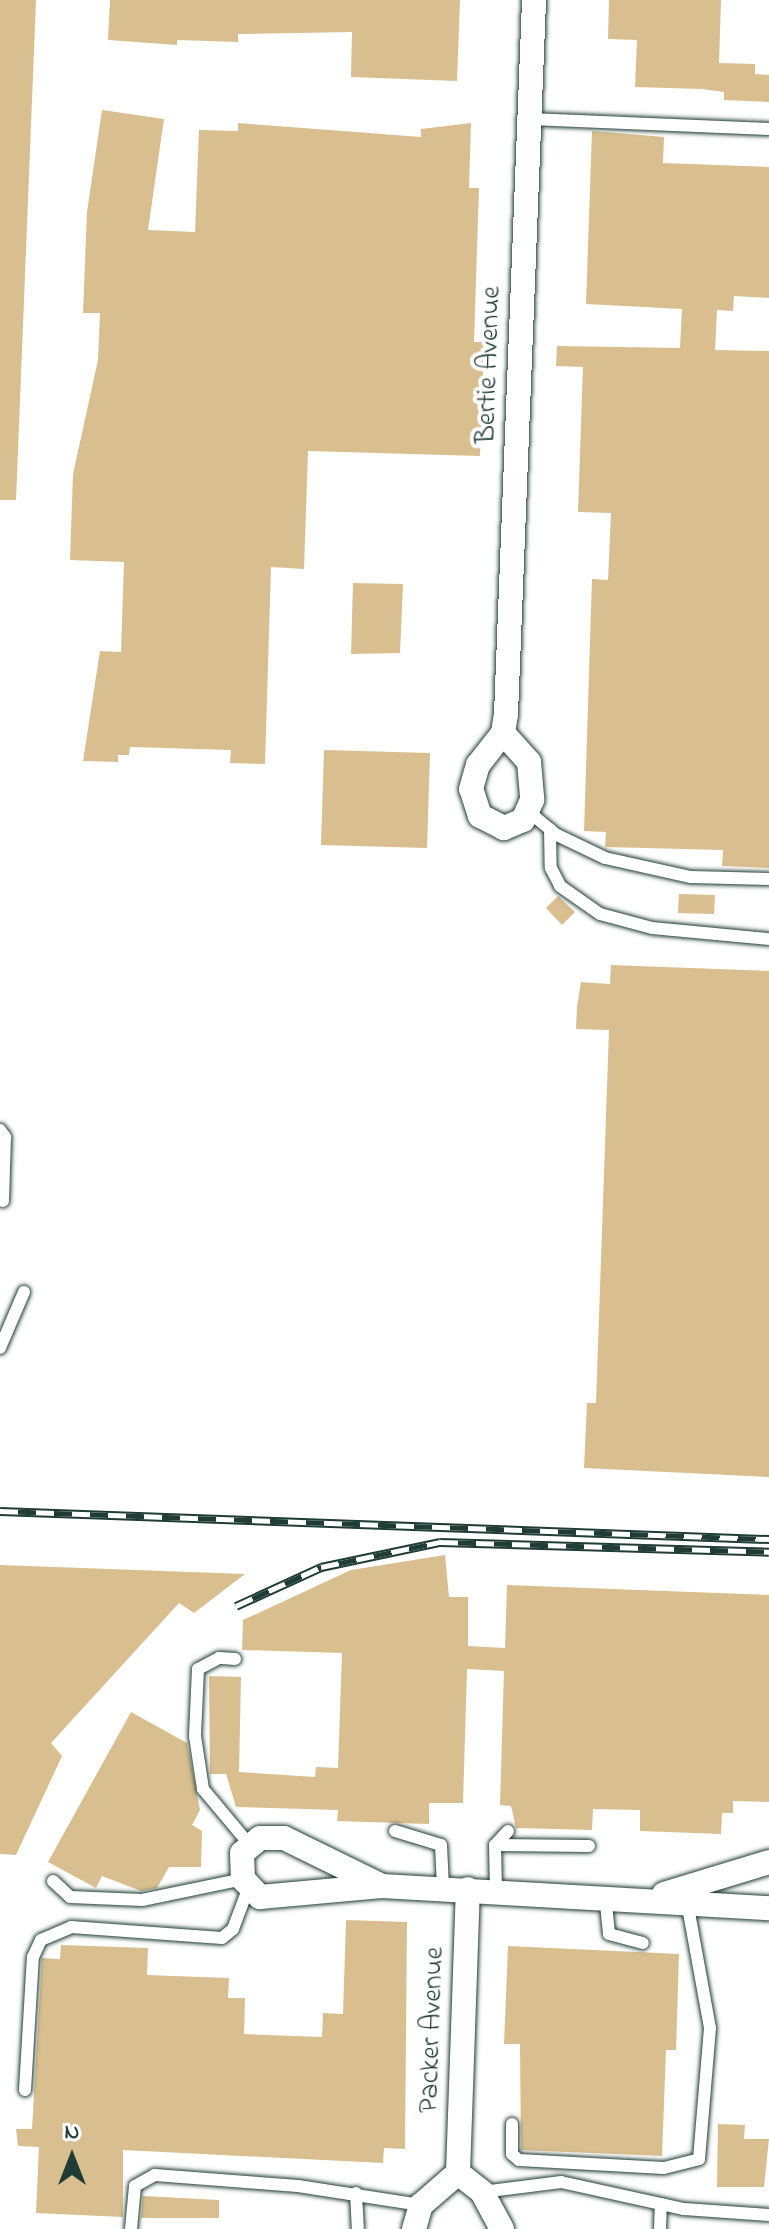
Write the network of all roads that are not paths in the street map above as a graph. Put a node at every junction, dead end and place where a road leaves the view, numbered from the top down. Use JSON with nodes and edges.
{"nodes":[{"id":1,"x":534,"y":0,"type":"edge"},
{"id":2,"x":530,"y":119,"type":"junction"},
{"id":3,"x":769,"y":129,"type":"edge"},
{"id":4,"x":503,"y":733,"type":"junction"},
{"id":5,"x":528,"y":811,"type":"junction"},
{"id":6,"x":550,"y":829,"type":"junction"},
{"id":7,"x":769,"y":879,"type":"edge"},
{"id":8,"x":769,"y":939,"type":"edge"},
{"id":9,"x":0,"y":1130,"type":"edge"},
{"id":10,"x":3,"y":1201,"type":"dead end"},
{"id":11,"x":24,"y":1292,"type":"dead end"},
{"id":12,"x":0,"y":1348,"type":"edge"},
{"id":13,"x":235,"y":1659,"type":"dead end"},
{"id":14,"x":395,"y":1831,"type":"dead end"},
{"id":15,"x":508,"y":1831,"type":"dead end"},
{"id":16,"x":249,"y":1844,"type":"junction"},
{"id":17,"x":495,"y":1845,"type":"junction"},
{"id":18,"x":589,"y":1846,"type":"dead end"},
{"id":19,"x":769,"y":1862,"type":"edge"},
{"id":20,"x":53,"y":1881,"type":"dead end"},
{"id":21,"x":246,"y":1884,"type":"junction"},
{"id":22,"x":382,"y":1886,"type":"junction"},
{"id":23,"x":443,"y":1888,"type":"junction"},
{"id":24,"x":468,"y":1889,"type":"junction"},
{"id":25,"x":496,"y":1891,"type":"junction"},
{"id":26,"x":605,"y":1895,"type":"junction"},
{"id":27,"x":654,"y":1897,"type":"junction"},
{"id":28,"x":687,"y":1901,"type":"junction"},
{"id":29,"x":769,"y":1908,"type":"edge"},
{"id":30,"x":643,"y":1943,"type":"dead end"},
{"id":31,"x":25,"y":2090,"type":"dead end"},
{"id":32,"x":512,"y":2124,"type":"dead end"},
{"id":33,"x":458,"y":2173,"type":"junction"},
{"id":34,"x":482,"y":2192,"type":"junction"},
{"id":35,"x":356,"y":2193,"type":"junction"},
{"id":36,"x":661,"y":2204,"type":"junction"},
{"id":37,"x":421,"y":2205,"type":"junction"},
{"id":38,"x":769,"y":2215,"type":"edge"},
{"id":39,"x":131,"y":2229,"type":"edge"},
{"id":40,"x":358,"y":2229,"type":"edge"},
{"id":41,"x":414,"y":2229,"type":"edge"},
{"id":42,"x":502,"y":2229,"type":"edge"},
{"id":43,"x":660,"y":2229,"type":"edge"}],
"edges":[{"from":1,"to":2,"type":"street","name":"Bertie Avenue"},
{"from":2,"to":3,"type":"lane"},
{"from":2,"to":4,"type":"street","name":"Bertie Avenue"},
{"from":4,"to":5,"type":"street"},
{"from":4,"to":5,"type":"street"},
{"from":5,"to":6,"type":"lane"},
{"from":6,"to":7,"type":"lane"},
{"from":6,"to":8,"type":"lane"},
{"from":9,"to":10,"type":"lane"},
{"from":11,"to":12,"type":"lane"},
{"from":13,"to":16,"type":"lane"},
{"from":14,"to":23,"type":"lane"},
{"from":15,"to":17,"type":"lane"},
{"from":16,"to":21,"type":"street"},
{"from":16,"to":22,"type":"street"},
{"from":17,"to":18,"type":"lane"},
{"from":17,"to":25,"type":"lane"},
{"from":19,"to":27,"type":"street"},
{"from":20,"to":21,"type":"lane"},
{"from":21,"to":22,"type":"street"},
{"from":21,"to":31,"type":"lane"},
{"from":22,"to":23,"type":"street"},
{"from":23,"to":24,"type":"street"},
{"from":24,"to":25,"type":"street"},
{"from":24,"to":33,"type":"street","name":"Packer Avenue"},
{"from":25,"to":26,"type":"street"},
{"from":26,"to":27,"type":"street"},
{"from":26,"to":30,"type":"lane"},
{"from":27,"to":28,"type":"street"},
{"from":28,"to":29,"type":"street"},
{"from":28,"to":32,"type":"lane"},
{"from":33,"to":34,"type":"street"},
{"from":33,"to":37,"type":"street"},
{"from":34,"to":36,"type":"lane"},
{"from":34,"to":42,"type":"street"},
{"from":35,"to":37,"type":"lane"},
{"from":35,"to":39,"type":"lane"},
{"from":35,"to":40,"type":"lane"},
{"from":36,"to":38,"type":"lane"},
{"from":36,"to":43,"type":"lane"},
{"from":37,"to":41,"type":"street"}]}
